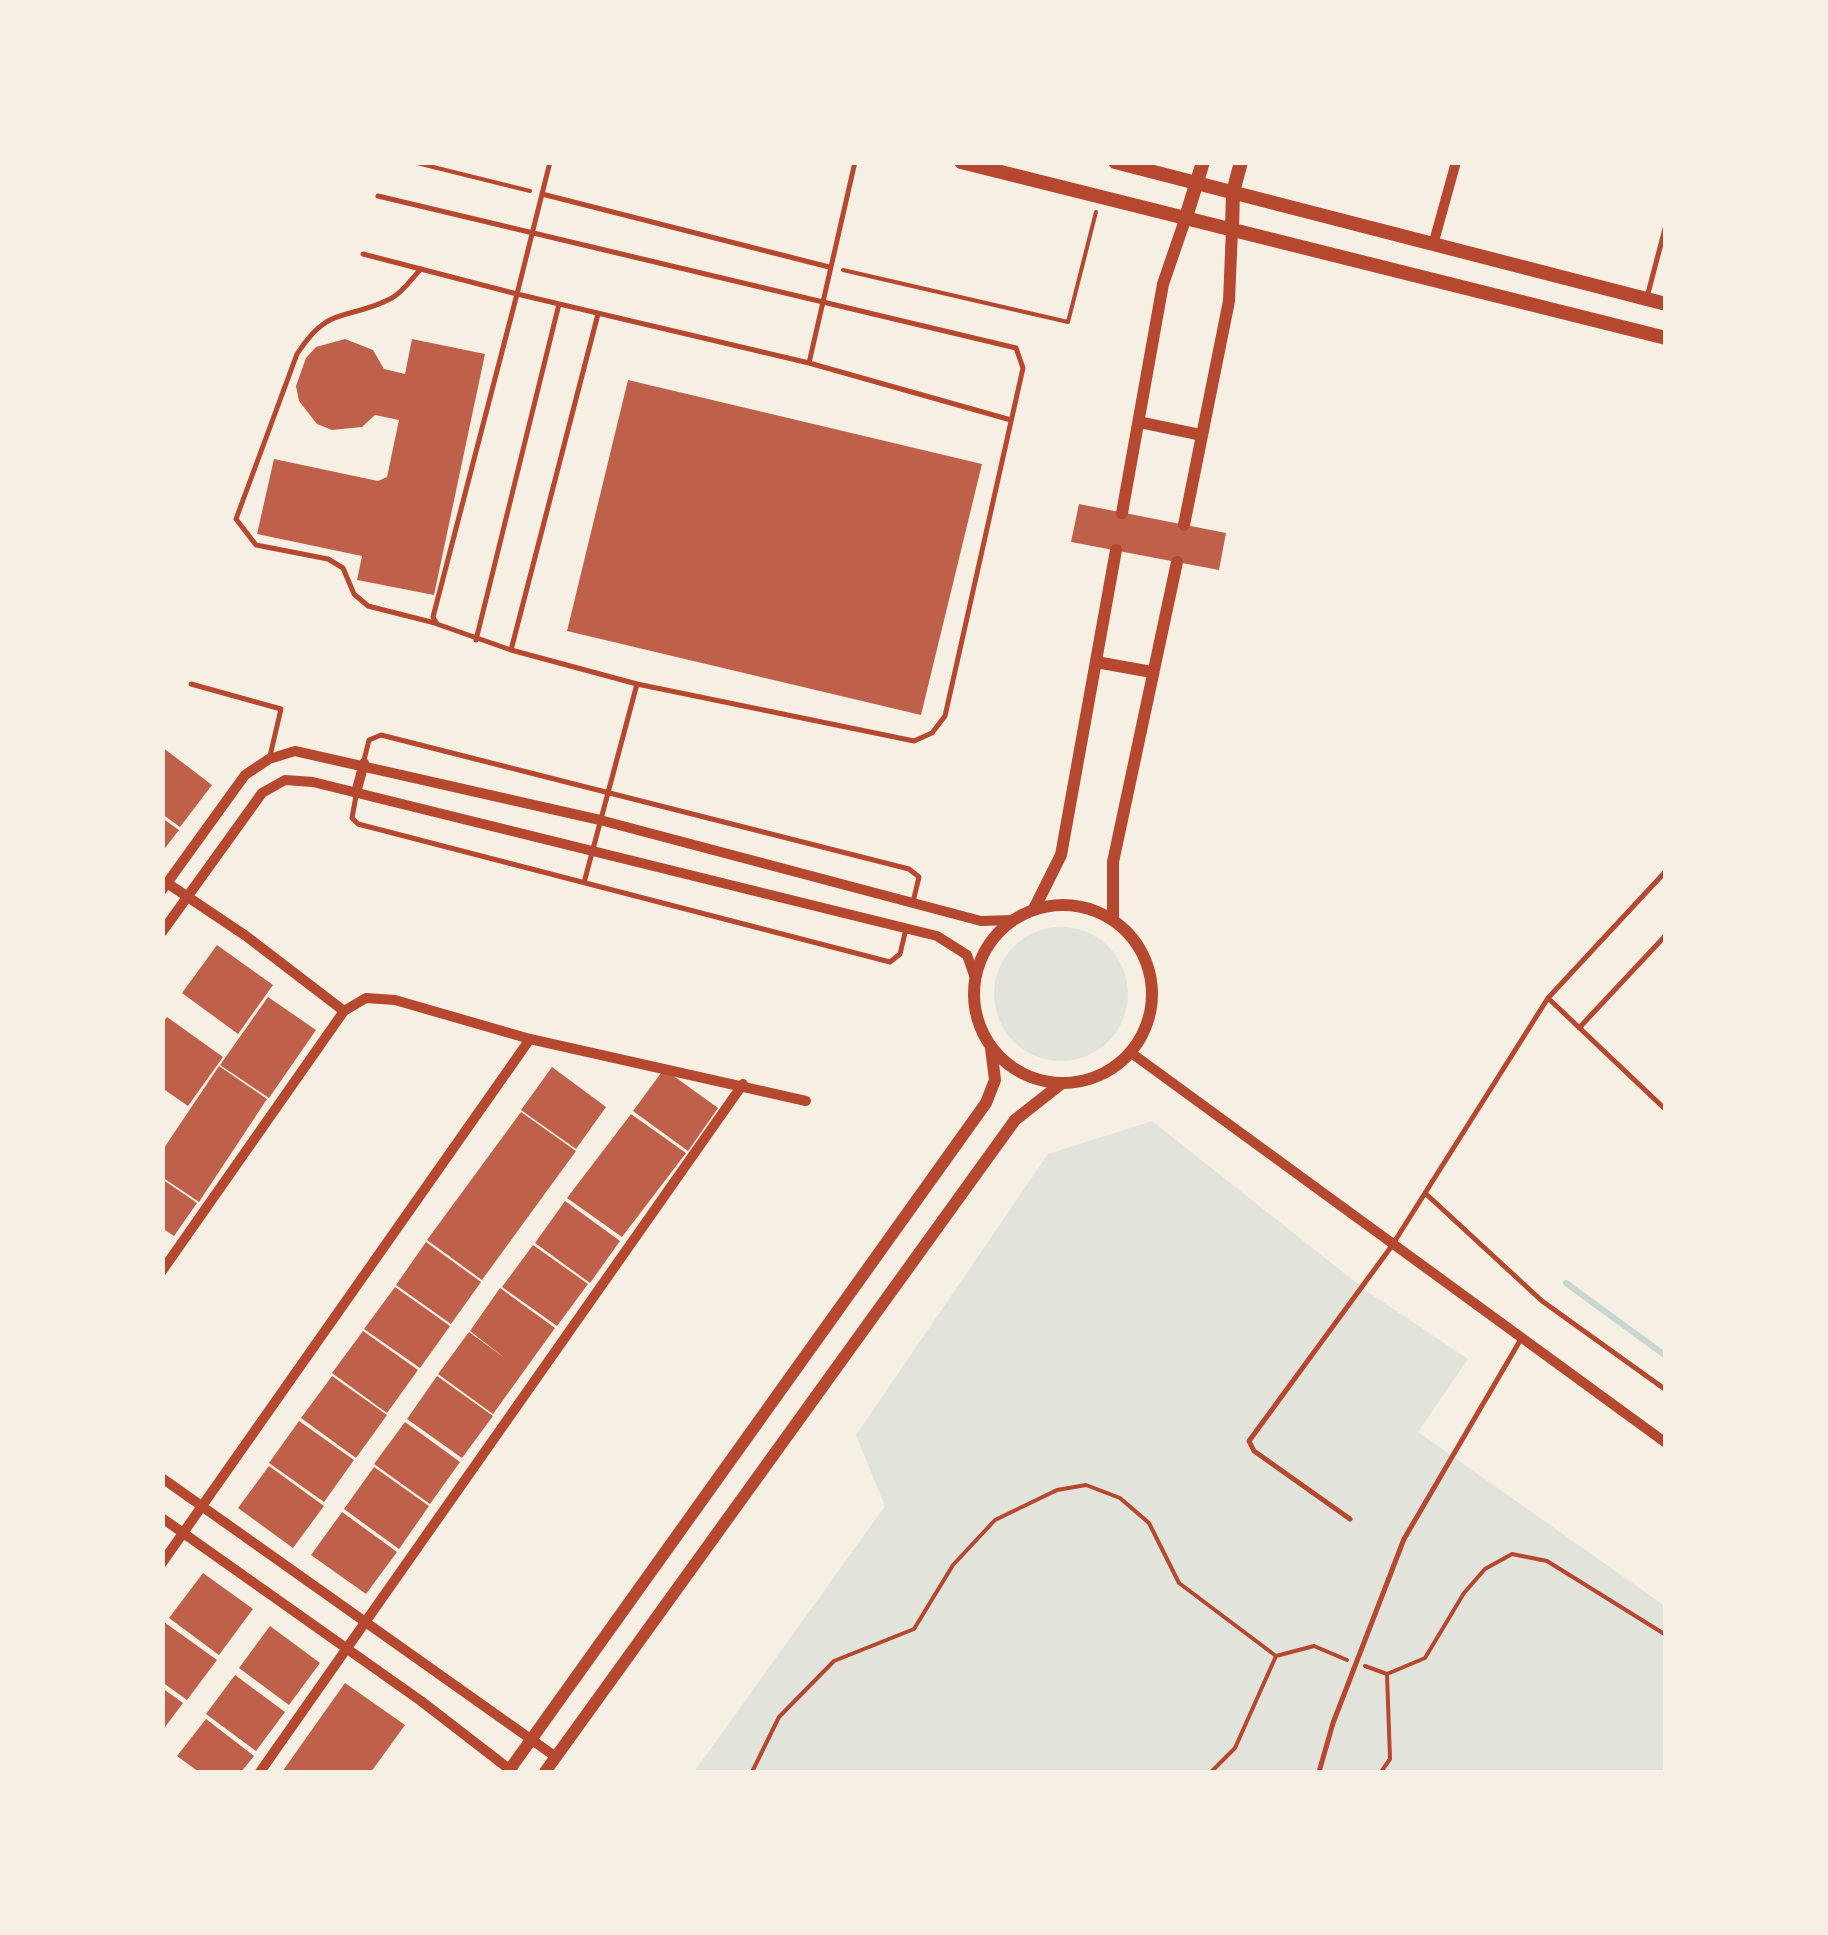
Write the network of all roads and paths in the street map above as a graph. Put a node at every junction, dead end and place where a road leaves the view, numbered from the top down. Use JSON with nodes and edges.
{"nodes":[{"id":1,"x":413,"y":162,"type":"edge"},
{"id":2,"x":550,"y":162,"type":"edge"},
{"id":3,"x":855,"y":162,"type":"edge"},
{"id":4,"x":960,"y":162,"type":"edge"},
{"id":5,"x":1115,"y":162,"type":"edge"},
{"id":6,"x":1203,"y":162,"type":"edge"},
{"id":7,"x":1241,"y":162,"type":"edge"},
{"id":8,"x":1456,"y":162,"type":"edge"},
{"id":9,"x":1198,"y":184,"type":"junction"},
{"id":10,"x":1233,"y":192,"type":"junction"},
{"id":11,"x":542,"y":194,"type":"junction"},
{"id":12,"x":378,"y":196,"type":"dead end"},
{"id":13,"x":1100,"y":196,"type":"junction"},
{"id":14,"x":1186,"y":217,"type":"junction"},
{"id":15,"x":1666,"y":225,"type":"edge"},
{"id":16,"x":1232,"y":229,"type":"junction"},
{"id":17,"x":532,"y":233,"type":"junction"},
{"id":18,"x":1434,"y":246,"type":"junction"},
{"id":19,"x":363,"y":254,"type":"dead end"},
{"id":20,"x":829,"y":267,"type":"junction"},
{"id":21,"x":421,"y":269,"type":"junction"},
{"id":22,"x":517,"y":294,"type":"junction"},
{"id":23,"x":822,"y":300,"type":"junction"},
{"id":24,"x":1646,"y":300,"type":"junction"},
{"id":25,"x":560,"y":304,"type":"junction"},
{"id":26,"x":1666,"y":304,"type":"edge"},
{"id":27,"x":599,"y":313,"type":"junction"},
{"id":28,"x":1666,"y":338,"type":"edge"},
{"id":29,"x":808,"y":363,"type":"junction"},
{"id":30,"x":1011,"y":420,"type":"junction"},
{"id":31,"x":1138,"y":422,"type":"junction"},
{"id":32,"x":1201,"y":435,"type":"junction"},
{"id":33,"x":1122,"y":512,"type":"dead end"},
{"id":34,"x":1184,"y":524,"type":"dead end"},
{"id":35,"x":1116,"y":550,"type":"dead end"},
{"id":36,"x":1177,"y":562,"type":"dead end"},
{"id":37,"x":436,"y":624,"type":"junction"},
{"id":38,"x":476,"y":640,"type":"junction"},
{"id":39,"x":512,"y":650,"type":"junction"},
{"id":40,"x":1096,"y":662,"type":"junction"},
{"id":41,"x":1152,"y":672,"type":"junction"},
{"id":42,"x":191,"y":684,"type":"dead end"},
{"id":43,"x":637,"y":684,"type":"junction"},
{"id":44,"x":269,"y":759,"type":"junction"},
{"id":45,"x":364,"y":763,"type":"junction"},
{"id":46,"x":277,"y":783,"type":"junction"},
{"id":47,"x":608,"y":792,"type":"junction"},
{"id":48,"x":356,"y":793,"type":"junction"},
{"id":49,"x":600,"y":820,"type":"junction"},
{"id":50,"x":592,"y":850,"type":"junction"},
{"id":51,"x":1666,"y":872,"type":"edge"},
{"id":52,"x":584,"y":879,"type":"junction"},
{"id":53,"x":165,"y":886,"type":"edge"},
{"id":54,"x":187,"y":898,"type":"junction"},
{"id":55,"x":913,"y":902,"type":"junction"},
{"id":56,"x":1034,"y":908,"type":"junction"},
{"id":57,"x":1113,"y":919,"type":"junction"},
{"id":58,"x":1012,"y":920,"type":"junction"},
{"id":59,"x":906,"y":929,"type":"junction"},
{"id":60,"x":162,"y":932,"type":"edge"},
{"id":61,"x":1666,"y":935,"type":"edge"},
{"id":62,"x":974,"y":978,"type":"junction"},
{"id":63,"x":1548,"y":998,"type":"junction"},
{"id":64,"x":344,"y":1011,"type":"junction"},
{"id":65,"x":1579,"y":1028,"type":"junction"},
{"id":66,"x":530,"y":1039,"type":"junction"},
{"id":67,"x":991,"y":1048,"type":"junction"},
{"id":68,"x":1130,"y":1052,"type":"junction"},
{"id":69,"x":742,"y":1084,"type":"junction"},
{"id":70,"x":1062,"y":1084,"type":"junction"},
{"id":71,"x":806,"y":1101,"type":"dead end"},
{"id":72,"x":1666,"y":1110,"type":"edge"},
{"id":73,"x":1425,"y":1193,"type":"junction"},
{"id":74,"x":1391,"y":1246,"type":"junction"},
{"id":75,"x":162,"y":1271,"type":"edge"},
{"id":76,"x":1521,"y":1339,"type":"junction"},
{"id":77,"x":1666,"y":1390,"type":"edge"},
{"id":78,"x":1666,"y":1443,"type":"edge"},
{"id":79,"x":162,"y":1478,"type":"edge"},
{"id":80,"x":203,"y":1507,"type":"junction"},
{"id":81,"x":162,"y":1518,"type":"edge"},
{"id":82,"x":1350,"y":1518,"type":"dead end"},
{"id":83,"x":184,"y":1533,"type":"junction"},
{"id":84,"x":162,"y":1563,"type":"edge"},
{"id":85,"x":367,"y":1623,"type":"junction"},
{"id":86,"x":1666,"y":1635,"type":"edge"},
{"id":87,"x":348,"y":1650,"type":"junction"},
{"id":88,"x":1387,"y":1674,"type":"dead end"},
{"id":89,"x":531,"y":1740,"type":"junction"},
{"id":90,"x":556,"y":1757,"type":"junction"},
{"id":91,"x":260,"y":1772,"type":"edge"},
{"id":92,"x":510,"y":1772,"type":"edge"},
{"id":93,"x":545,"y":1772,"type":"edge"},
{"id":94,"x":752,"y":1772,"type":"edge"},
{"id":95,"x":1211,"y":1772,"type":"edge"},
{"id":96,"x":1318,"y":1772,"type":"edge"}],
"edges":[{"from":1,"to":11,"type":"path"},
{"from":2,"to":11,"type":"lane"},
{"from":3,"to":20,"type":"lane"},
{"from":4,"to":13,"type":"main road"},
{"from":5,"to":9,"type":"main road"},
{"from":6,"to":9,"type":"main road"},
{"from":7,"to":10,"type":"main road"},
{"from":8,"to":18,"type":"street"},
{"from":9,"to":10,"type":"main road"},
{"from":9,"to":14,"type":"main road"},
{"from":10,"to":16,"type":"main road"},
{"from":10,"to":18,"type":"main road"},
{"from":11,"to":17,"type":"lane"},
{"from":11,"to":20,"type":"lane"},
{"from":12,"to":17,"type":"lane"},
{"from":13,"to":14,"type":"main road"},
{"from":13,"to":20,"type":"path"},
{"from":14,"to":16,"type":"main road"},
{"from":14,"to":31,"type":"street"},
{"from":15,"to":24,"type":"lane"},
{"from":16,"to":28,"type":"main road"},
{"from":16,"to":32,"type":"street"},
{"from":17,"to":22,"type":"lane"},
{"from":17,"to":23,"type":"lane"},
{"from":18,"to":24,"type":"main road"},
{"from":19,"to":21,"type":"lane"},
{"from":20,"to":23,"type":"lane"},
{"from":21,"to":22,"type":"lane"},
{"from":21,"to":37,"type":"lane"},
{"from":22,"to":25,"type":"lane"},
{"from":22,"to":37,"type":"lane"},
{"from":23,"to":29,"type":"lane"},
{"from":23,"to":30,"type":"lane"},
{"from":24,"to":26,"type":"main road"},
{"from":25,"to":27,"type":"lane"},
{"from":25,"to":38,"type":"lane"},
{"from":27,"to":29,"type":"lane"},
{"from":27,"to":39,"type":"lane"},
{"from":29,"to":30,"type":"lane"},
{"from":30,"to":43,"type":"lane"},
{"from":31,"to":32,"type":"street"},
{"from":31,"to":33,"type":"street"},
{"from":32,"to":34,"type":"street"},
{"from":35,"to":40,"type":"street"},
{"from":36,"to":41,"type":"street"},
{"from":37,"to":38,"type":"lane"},
{"from":38,"to":39,"type":"lane"},
{"from":39,"to":43,"type":"lane"},
{"from":40,"to":41,"type":"street"},
{"from":40,"to":56,"type":"street"},
{"from":41,"to":57,"type":"street"},
{"from":42,"to":44,"type":"lane"},
{"from":43,"to":47,"type":"lane"},
{"from":44,"to":45,"type":"street"},
{"from":44,"to":46,"type":"street"},
{"from":44,"to":53,"type":"street"},
{"from":45,"to":47,"type":"lane"},
{"from":45,"to":48,"type":"street"},
{"from":45,"to":49,"type":"street"},
{"from":46,"to":48,"type":"street"},
{"from":46,"to":54,"type":"street"},
{"from":47,"to":49,"type":"lane"},
{"from":47,"to":55,"type":"lane"},
{"from":48,"to":50,"type":"street"},
{"from":48,"to":52,"type":"lane"},
{"from":49,"to":50,"type":"lane"},
{"from":49,"to":55,"type":"street"},
{"from":50,"to":52,"type":"lane"},
{"from":50,"to":59,"type":"street"},
{"from":51,"to":63,"type":"lane"},
{"from":52,"to":59,"type":"lane"},
{"from":53,"to":54,"type":"street"},
{"from":54,"to":60,"type":"street"},
{"from":54,"to":64,"type":"street"},
{"from":55,"to":58,"type":"street"},
{"from":56,"to":57,"type":"street"},
{"from":56,"to":58,"type":"street"},
{"from":57,"to":68,"type":"street"},
{"from":58,"to":62,"type":"street"},
{"from":59,"to":62,"type":"street"},
{"from":61,"to":65,"type":"lane"},
{"from":62,"to":67,"type":"street"},
{"from":63,"to":65,"type":"lane"},
{"from":63,"to":73,"type":"lane"},
{"from":64,"to":66,"type":"street"},
{"from":64,"to":75,"type":"street"},
{"from":65,"to":72,"type":"lane"},
{"from":66,"to":69,"type":"street"},
{"from":66,"to":80,"type":"street"},
{"from":67,"to":70,"type":"street"},
{"from":67,"to":89,"type":"street"},
{"from":68,"to":70,"type":"street"},
{"from":68,"to":74,"type":"street"},
{"from":69,"to":71,"type":"street"},
{"from":69,"to":85,"type":"street"},
{"from":70,"to":90,"type":"street"},
{"from":73,"to":74,"type":"lane"},
{"from":73,"to":77,"type":"lane"},
{"from":74,"to":76,"type":"street"},
{"from":74,"to":82,"type":"lane"},
{"from":76,"to":78,"type":"street"},
{"from":76,"to":96,"type":"lane"},
{"from":79,"to":80,"type":"street"},
{"from":80,"to":83,"type":"street"},
{"from":80,"to":85,"type":"street"},
{"from":81,"to":83,"type":"street"},
{"from":83,"to":84,"type":"street"},
{"from":83,"to":87,"type":"street"},
{"from":85,"to":87,"type":"street"},
{"from":85,"to":89,"type":"street"},
{"from":86,"to":88,"type":"path"},
{"from":87,"to":91,"type":"street"},
{"from":87,"to":92,"type":"street"},
{"from":89,"to":90,"type":"street"},
{"from":89,"to":92,"type":"street"},
{"from":90,"to":93,"type":"street"},
{"from":94,"to":95,"type":"path"}]}
